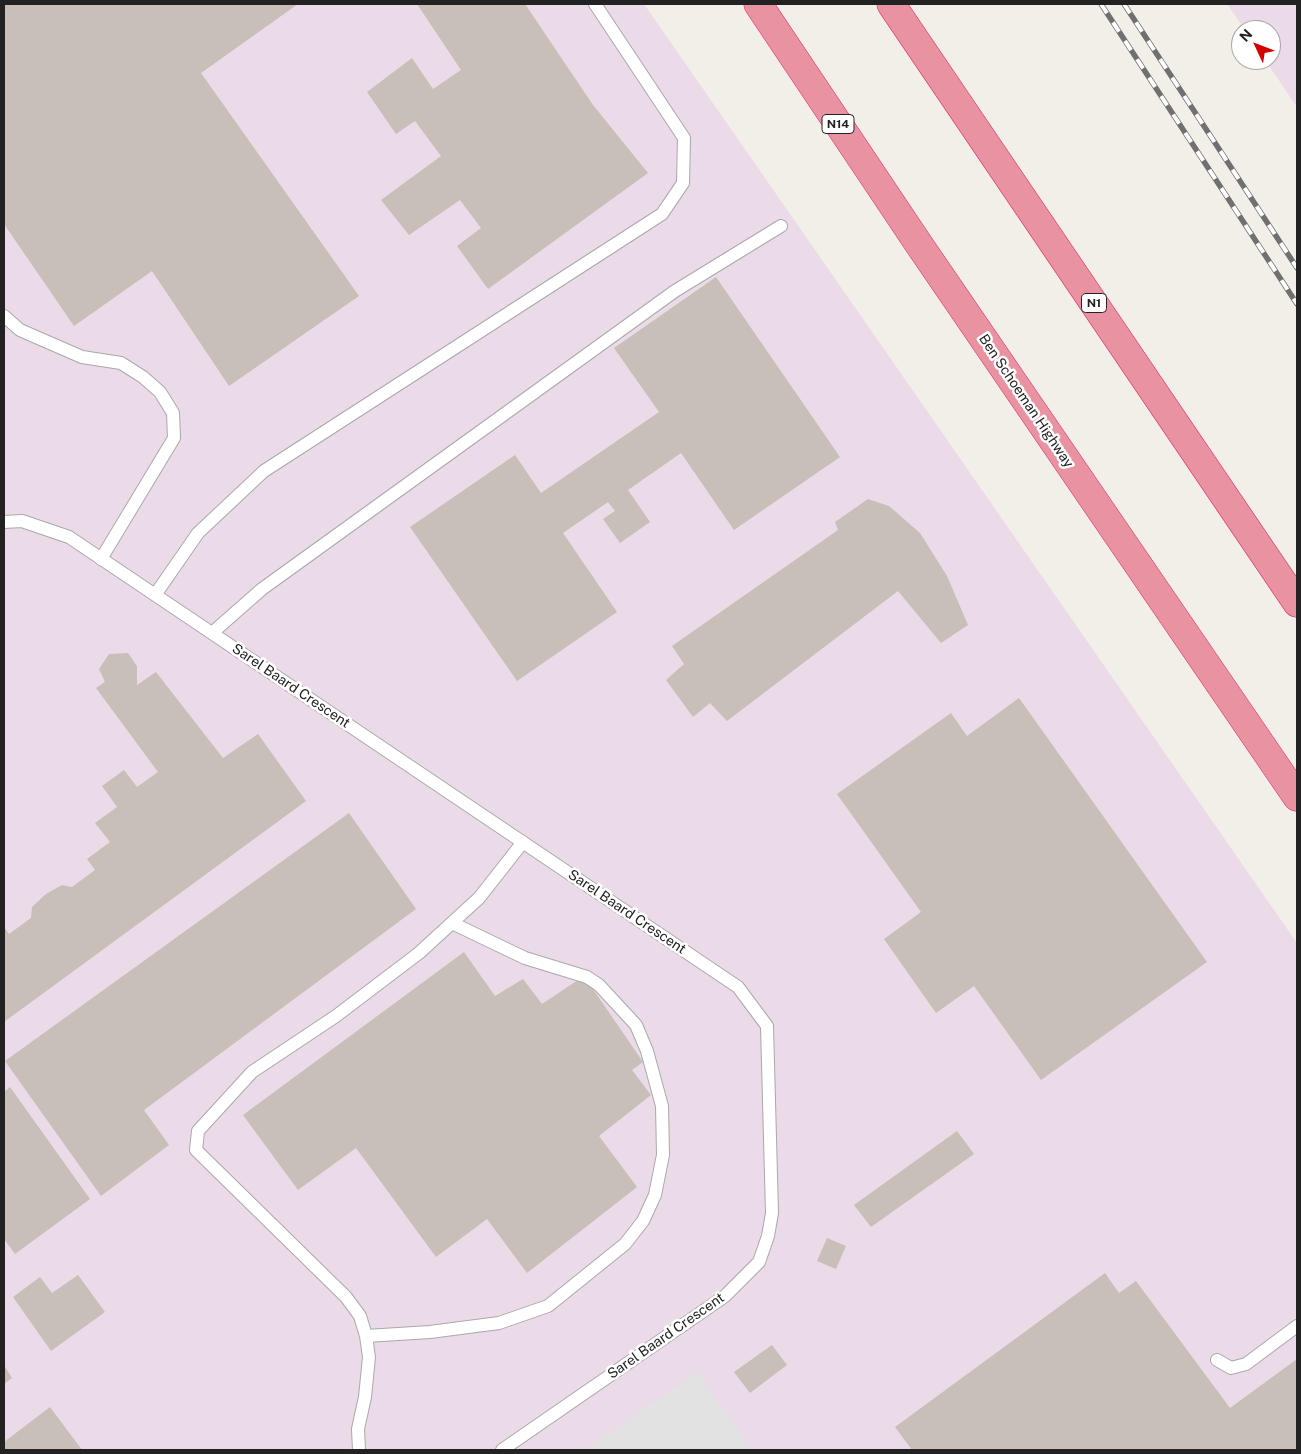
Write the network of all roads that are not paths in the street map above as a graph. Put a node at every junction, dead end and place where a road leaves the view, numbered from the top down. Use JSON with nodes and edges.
{"nodes":[{"id":1,"x":595,"y":4,"type":"edge"},
{"id":2,"x":746,"y":4,"type":"edge"},
{"id":3,"x":758,"y":4,"type":"edge"},
{"id":4,"x":891,"y":4,"type":"edge"},
{"id":5,"x":780,"y":226,"type":"dead end"},
{"id":6,"x":918,"y":243,"type":"junction"},
{"id":7,"x":4,"y":316,"type":"edge"},
{"id":8,"x":4,"y":522,"type":"edge"},
{"id":9,"x":102,"y":559,"type":"junction"},
{"id":10,"x":155,"y":595,"type":"junction"},
{"id":11,"x":1297,"y":603,"type":"edge"},
{"id":12,"x":212,"y":633,"type":"junction"},
{"id":13,"x":1297,"y":797,"type":"edge"},
{"id":14,"x":523,"y":842,"type":"junction"},
{"id":15,"x":452,"y":923,"type":"junction"},
{"id":16,"x":1297,"y":1326,"type":"edge"},
{"id":17,"x":366,"y":1336,"type":"junction"},
{"id":18,"x":1217,"y":1360,"type":"dead end"},
{"id":19,"x":359,"y":1450,"type":"edge"},
{"id":20,"x":502,"y":1450,"type":"edge"}],
"edges":[{"from":1,"to":10,"type":"lane"},
{"from":2,"to":6,"type":"highway"},
{"from":3,"to":6,"type":"highway","name":"Ben Schoeman Highway","number":"N14"},
{"from":4,"to":11,"type":"highway","number":"N1"},
{"from":5,"to":12,"type":"lane"},
{"from":6,"to":13,"type":"highway","name":"Ben Schoeman Highway"},
{"from":7,"to":9,"type":"lane"},
{"from":8,"to":9,"type":"lane","name":"Sarel Baard Crescent"},
{"from":9,"to":10,"type":"lane","name":"Sarel Baard Crescent"},
{"from":10,"to":12,"type":"lane","name":"Sarel Baard Crescent"},
{"from":12,"to":14,"type":"lane","name":"Sarel Baard Crescent"},
{"from":14,"to":15,"type":"lane"},
{"from":14,"to":20,"type":"lane","name":"Sarel Baard Crescent"},
{"from":15,"to":17,"type":"lane"},
{"from":15,"to":17,"type":"lane"},
{"from":16,"to":18,"type":"lane"},
{"from":17,"to":19,"type":"lane"}]}
